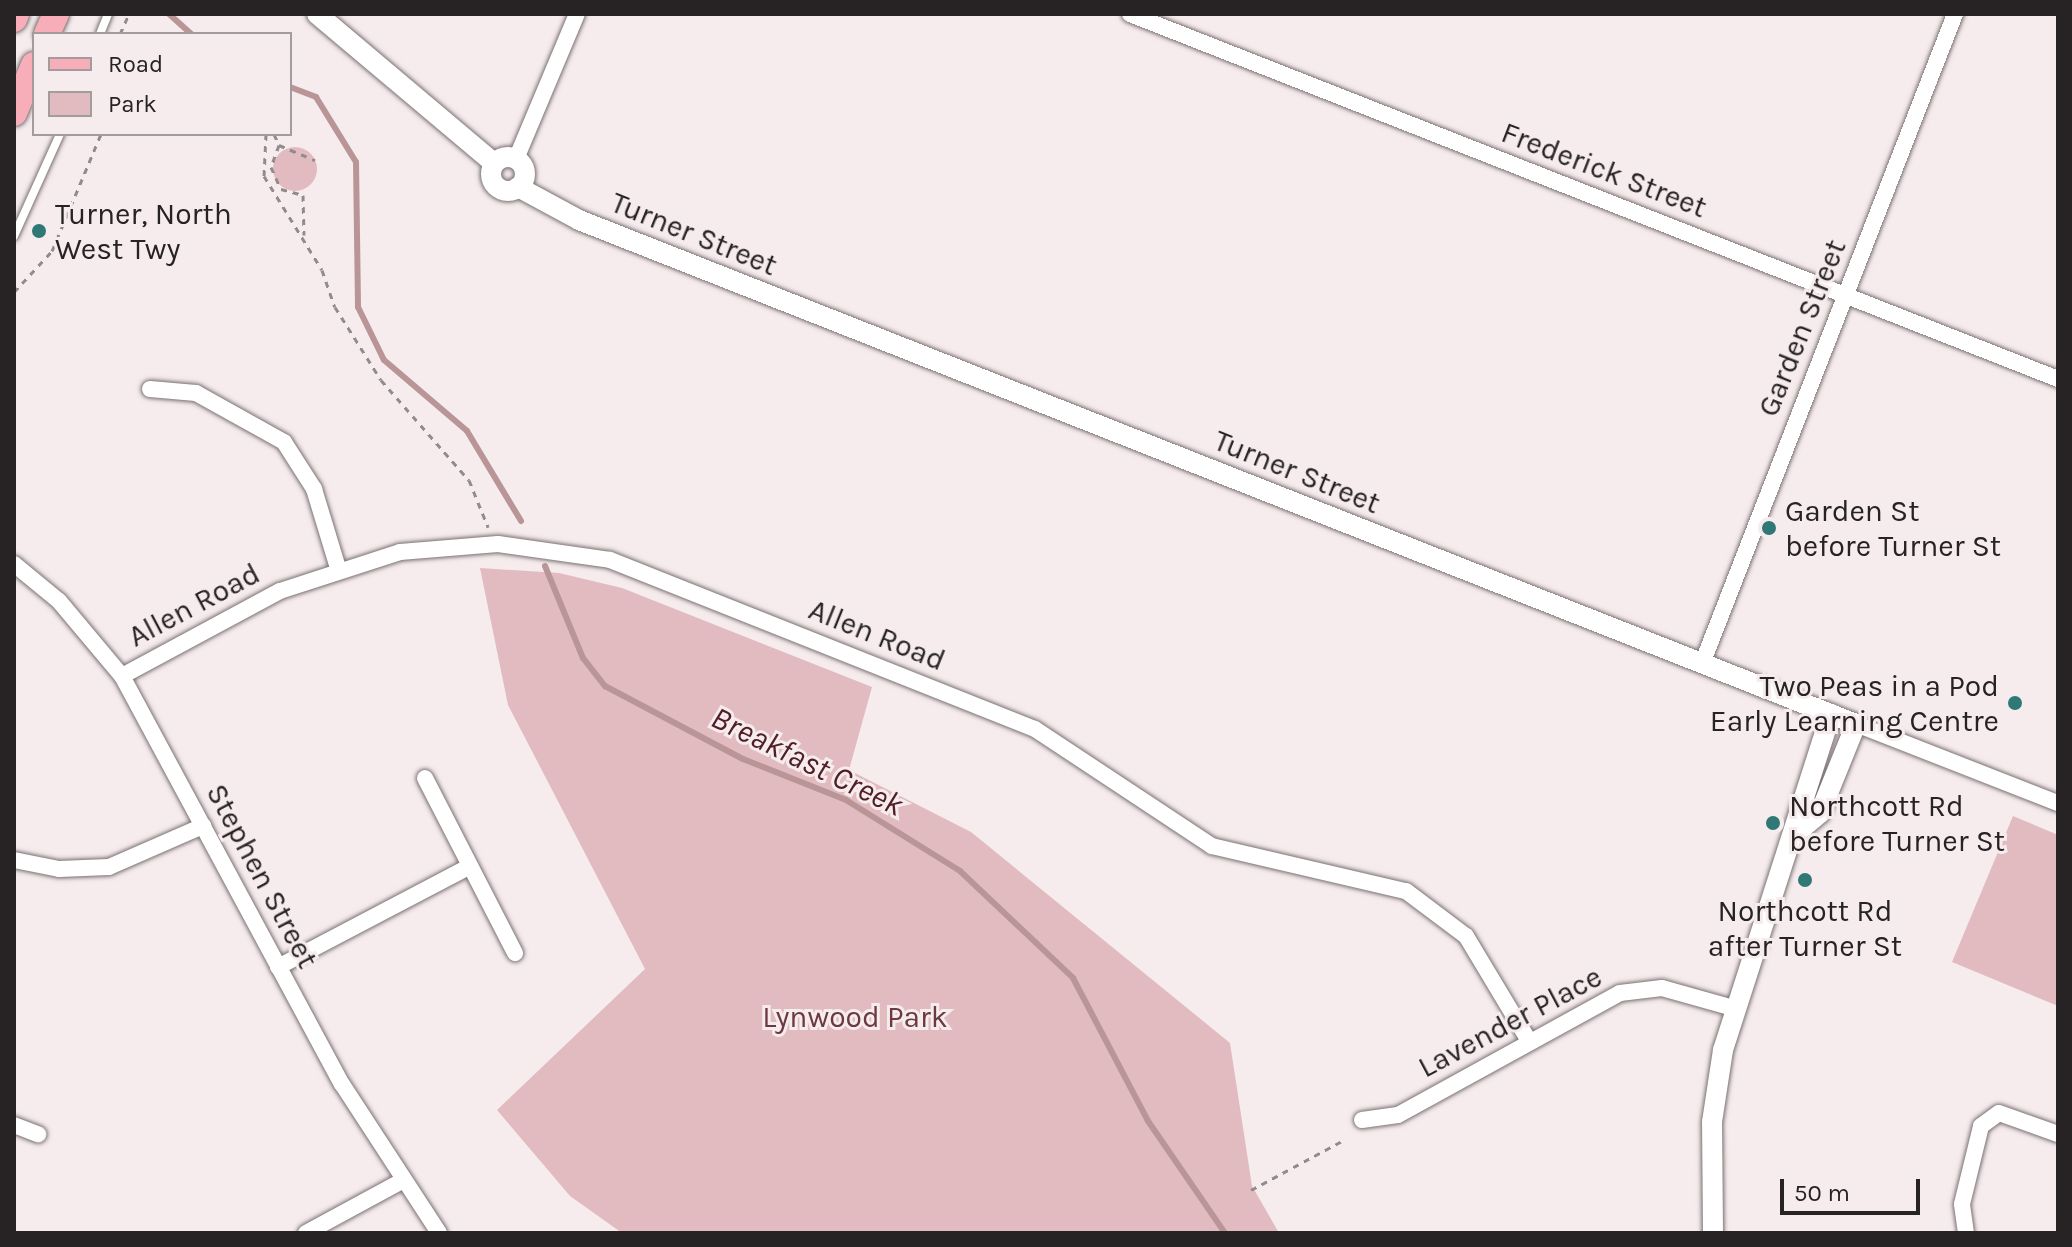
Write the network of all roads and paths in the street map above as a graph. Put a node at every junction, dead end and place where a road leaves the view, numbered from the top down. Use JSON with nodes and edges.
{"nodes":[{"id":1,"x":317,"y":14,"type":"edge"},
{"id":2,"x":577,"y":14,"type":"edge"},
{"id":3,"x":1130,"y":14,"type":"edge"},
{"id":4,"x":1955,"y":14,"type":"edge"},
{"id":5,"x":32,"y":70,"type":"edge"},
{"id":6,"x":14,"y":113,"type":"edge"},
{"id":7,"x":59,"y":136,"type":"edge"},
{"id":8,"x":100,"y":136,"type":"edge"},
{"id":9,"x":266,"y":136,"type":"edge"},
{"id":10,"x":275,"y":136,"type":"edge"},
{"id":11,"x":279,"y":145,"type":"junction"},
{"id":12,"x":516,"y":159,"type":"junction"},
{"id":13,"x":315,"y":160,"type":"dead end"},
{"id":14,"x":494,"y":163,"type":"junction"},
{"id":15,"x":518,"y":187,"type":"junction"},
{"id":16,"x":14,"y":236,"type":"edge"},
{"id":17,"x":304,"y":236,"type":"junction"},
{"id":18,"x":14,"y":292,"type":"edge"},
{"id":19,"x":1845,"y":295,"type":"junction"},
{"id":20,"x":2058,"y":379,"type":"edge"},
{"id":21,"x":150,"y":389,"type":"dead end"},
{"id":22,"x":488,"y":527,"type":"dead end"},
{"id":23,"x":14,"y":564,"type":"edge"},
{"id":24,"x":338,"y":568,"type":"junction"},
{"id":25,"x":1702,"y":664,"type":"junction"},
{"id":26,"x":122,"y":676,"type":"junction"},
{"id":27,"x":1831,"y":714,"type":"junction"},
{"id":28,"x":1856,"y":724,"type":"junction"},
{"id":29,"x":425,"y":778,"type":"dead end"},
{"id":30,"x":2058,"y":803,"type":"edge"},
{"id":31,"x":203,"y":826,"type":"junction"},
{"id":32,"x":1797,"y":832,"type":"junction"},
{"id":33,"x":14,"y":860,"type":"edge"},
{"id":34,"x":470,"y":866,"type":"junction"},
{"id":35,"x":515,"y":953,"type":"dead end"},
{"id":36,"x":278,"y":967,"type":"junction"},
{"id":37,"x":1733,"y":1008,"type":"junction"},
{"id":38,"x":1529,"y":1041,"type":"junction"},
{"id":39,"x":1362,"y":1120,"type":"dead end"},
{"id":40,"x":14,"y":1125,"type":"edge"},
{"id":41,"x":38,"y":1134,"type":"dead end"},
{"id":42,"x":2058,"y":1134,"type":"edge"},
{"id":43,"x":1344,"y":1140,"type":"dead end"},
{"id":44,"x":400,"y":1182,"type":"junction"},
{"id":45,"x":1251,"y":1190,"type":"dead end"},
{"id":46,"x":306,"y":1233,"type":"edge"},
{"id":47,"x":439,"y":1233,"type":"edge"},
{"id":48,"x":1713,"y":1233,"type":"edge"},
{"id":49,"x":1966,"y":1233,"type":"edge"}],
"edges":[{"from":1,"to":14,"type":"street"},
{"from":2,"to":12,"type":"street"},
{"from":3,"to":19,"type":"street","name":"Frederick Street"},
{"from":4,"to":19,"type":"street","name":"Garden Street"},
{"from":5,"to":6,"type":"main road"},
{"from":7,"to":16,"type":"lane"},
{"from":8,"to":18,"type":"path"},
{"from":9,"to":17,"type":"path"},
{"from":10,"to":11,"type":"path"},
{"from":11,"to":13,"type":"path"},
{"from":11,"to":17,"type":"path"},
{"from":12,"to":14,"type":"street"},
{"from":12,"to":15,"type":"street"},
{"from":14,"to":15,"type":"street","name":"Turner Street"},
{"from":15,"to":25,"type":"street","name":"Turner Street"},
{"from":17,"to":22,"type":"path"},
{"from":19,"to":20,"type":"street","name":"Frederick Street"},
{"from":19,"to":25,"type":"street","name":"Garden Street"},
{"from":21,"to":24,"type":"street"},
{"from":23,"to":26,"type":"street","name":"Stephen Street"},
{"from":24,"to":26,"type":"street","name":"Allen Road"},
{"from":24,"to":38,"type":"street","name":"Allen Road"},
{"from":25,"to":27,"type":"street","name":"Turner Street"},
{"from":26,"to":31,"type":"street","name":"Stephen Street"},
{"from":27,"to":28,"type":"street","name":"Turner Street"},
{"from":27,"to":32,"type":"street"},
{"from":28,"to":30,"type":"street","name":"Turner Street"},
{"from":28,"to":32,"type":"street"},
{"from":29,"to":34,"type":"street"},
{"from":31,"to":33,"type":"street"},
{"from":31,"to":36,"type":"street","name":"Stephen Street"},
{"from":32,"to":37,"type":"street"},
{"from":34,"to":35,"type":"street"},
{"from":34,"to":36,"type":"street"},
{"from":36,"to":44,"type":"street","name":"Stephen Street"},
{"from":37,"to":38,"type":"street","name":"Lavender Place"},
{"from":37,"to":48,"type":"street"},
{"from":38,"to":39,"type":"street","name":"Lavender Place"},
{"from":40,"to":41,"type":"street"},
{"from":42,"to":49,"type":"street"},
{"from":43,"to":45,"type":"path"},
{"from":44,"to":46,"type":"street"},
{"from":44,"to":47,"type":"street","name":"Stephen Street"}]}
